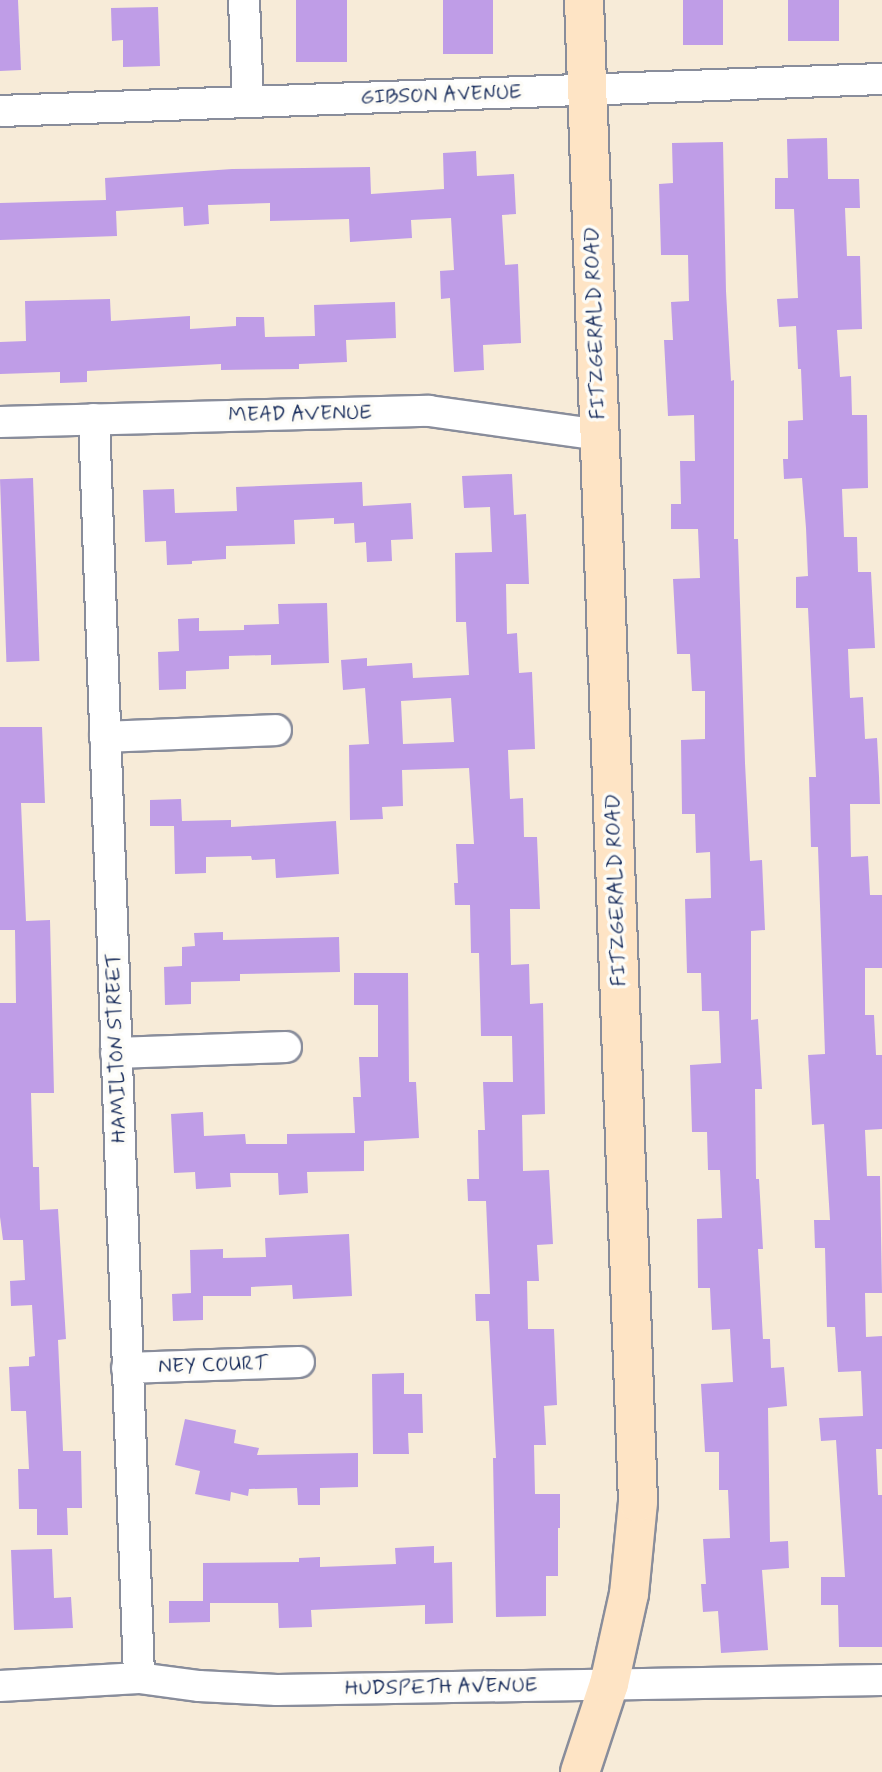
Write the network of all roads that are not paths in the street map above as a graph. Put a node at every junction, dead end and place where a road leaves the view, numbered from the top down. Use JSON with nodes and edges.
{"nodes":[{"id":1,"x":244,"y":0,"type":"edge"},
{"id":2,"x":584,"y":0,"type":"edge"},
{"id":3,"x":882,"y":79,"type":"edge"},
{"id":4,"x":587,"y":90,"type":"junction"},
{"id":5,"x":248,"y":102,"type":"junction"},
{"id":6,"x":0,"y":111,"type":"edge"},
{"id":7,"x":94,"y":419,"type":"junction"},
{"id":8,"x":0,"y":422,"type":"edge"},
{"id":9,"x":599,"y":435,"type":"junction"},
{"id":10,"x":276,"y":730,"type":"dead end"},
{"id":11,"x":105,"y":737,"type":"junction"},
{"id":12,"x":286,"y":1047,"type":"dead end"},
{"id":13,"x":116,"y":1054,"type":"junction"},
{"id":14,"x":299,"y":1362,"type":"dead end"},
{"id":15,"x":127,"y":1368,"type":"junction"},
{"id":16,"x":139,"y":1678,"type":"junction"},
{"id":17,"x":882,"y":1680,"type":"edge"},
{"id":18,"x":608,"y":1684,"type":"junction"},
{"id":19,"x":0,"y":1686,"type":"edge"},
{"id":20,"x":580,"y":1772,"type":"edge"}],
"edges":[{"from":1,"to":5,"type":"street"},
{"from":2,"to":4,"type":"main road","name":"FITZGERALD ROAD"},
{"from":3,"to":4,"type":"street","name":"GIBSON AVENUE"},
{"from":4,"to":5,"type":"street","name":"GIBSON AVENUE"},
{"from":4,"to":9,"type":"main road","name":"FITZGERALD ROAD"},
{"from":5,"to":6,"type":"street","name":"GIBSON AVENUE"},
{"from":7,"to":8,"type":"street","name":"MEAD AVENUE"},
{"from":7,"to":9,"type":"street","name":"MEAD AVENUE"},
{"from":7,"to":11,"type":"street","name":"HAMILTON STREET"},
{"from":9,"to":18,"type":"main road","name":"FITZGERALD ROAD"},
{"from":10,"to":11,"type":"street"},
{"from":11,"to":13,"type":"street","name":"HAMILTON STREET"},
{"from":12,"to":13,"type":"street"},
{"from":13,"to":15,"type":"street","name":"HAMILTON STREET"},
{"from":14,"to":15,"type":"street","name":"NEY COURT"},
{"from":15,"to":16,"type":"street","name":"HAMILTON STREET"},
{"from":16,"to":18,"type":"street","name":"HUDSPETH AVENUE"},
{"from":16,"to":19,"type":"street","name":"HUDSPETH AVENUE"},
{"from":17,"to":18,"type":"street","name":"HUDSPETH AVENUE"},
{"from":18,"to":20,"type":"main road","name":"FITZGERALD ROAD"}]}
